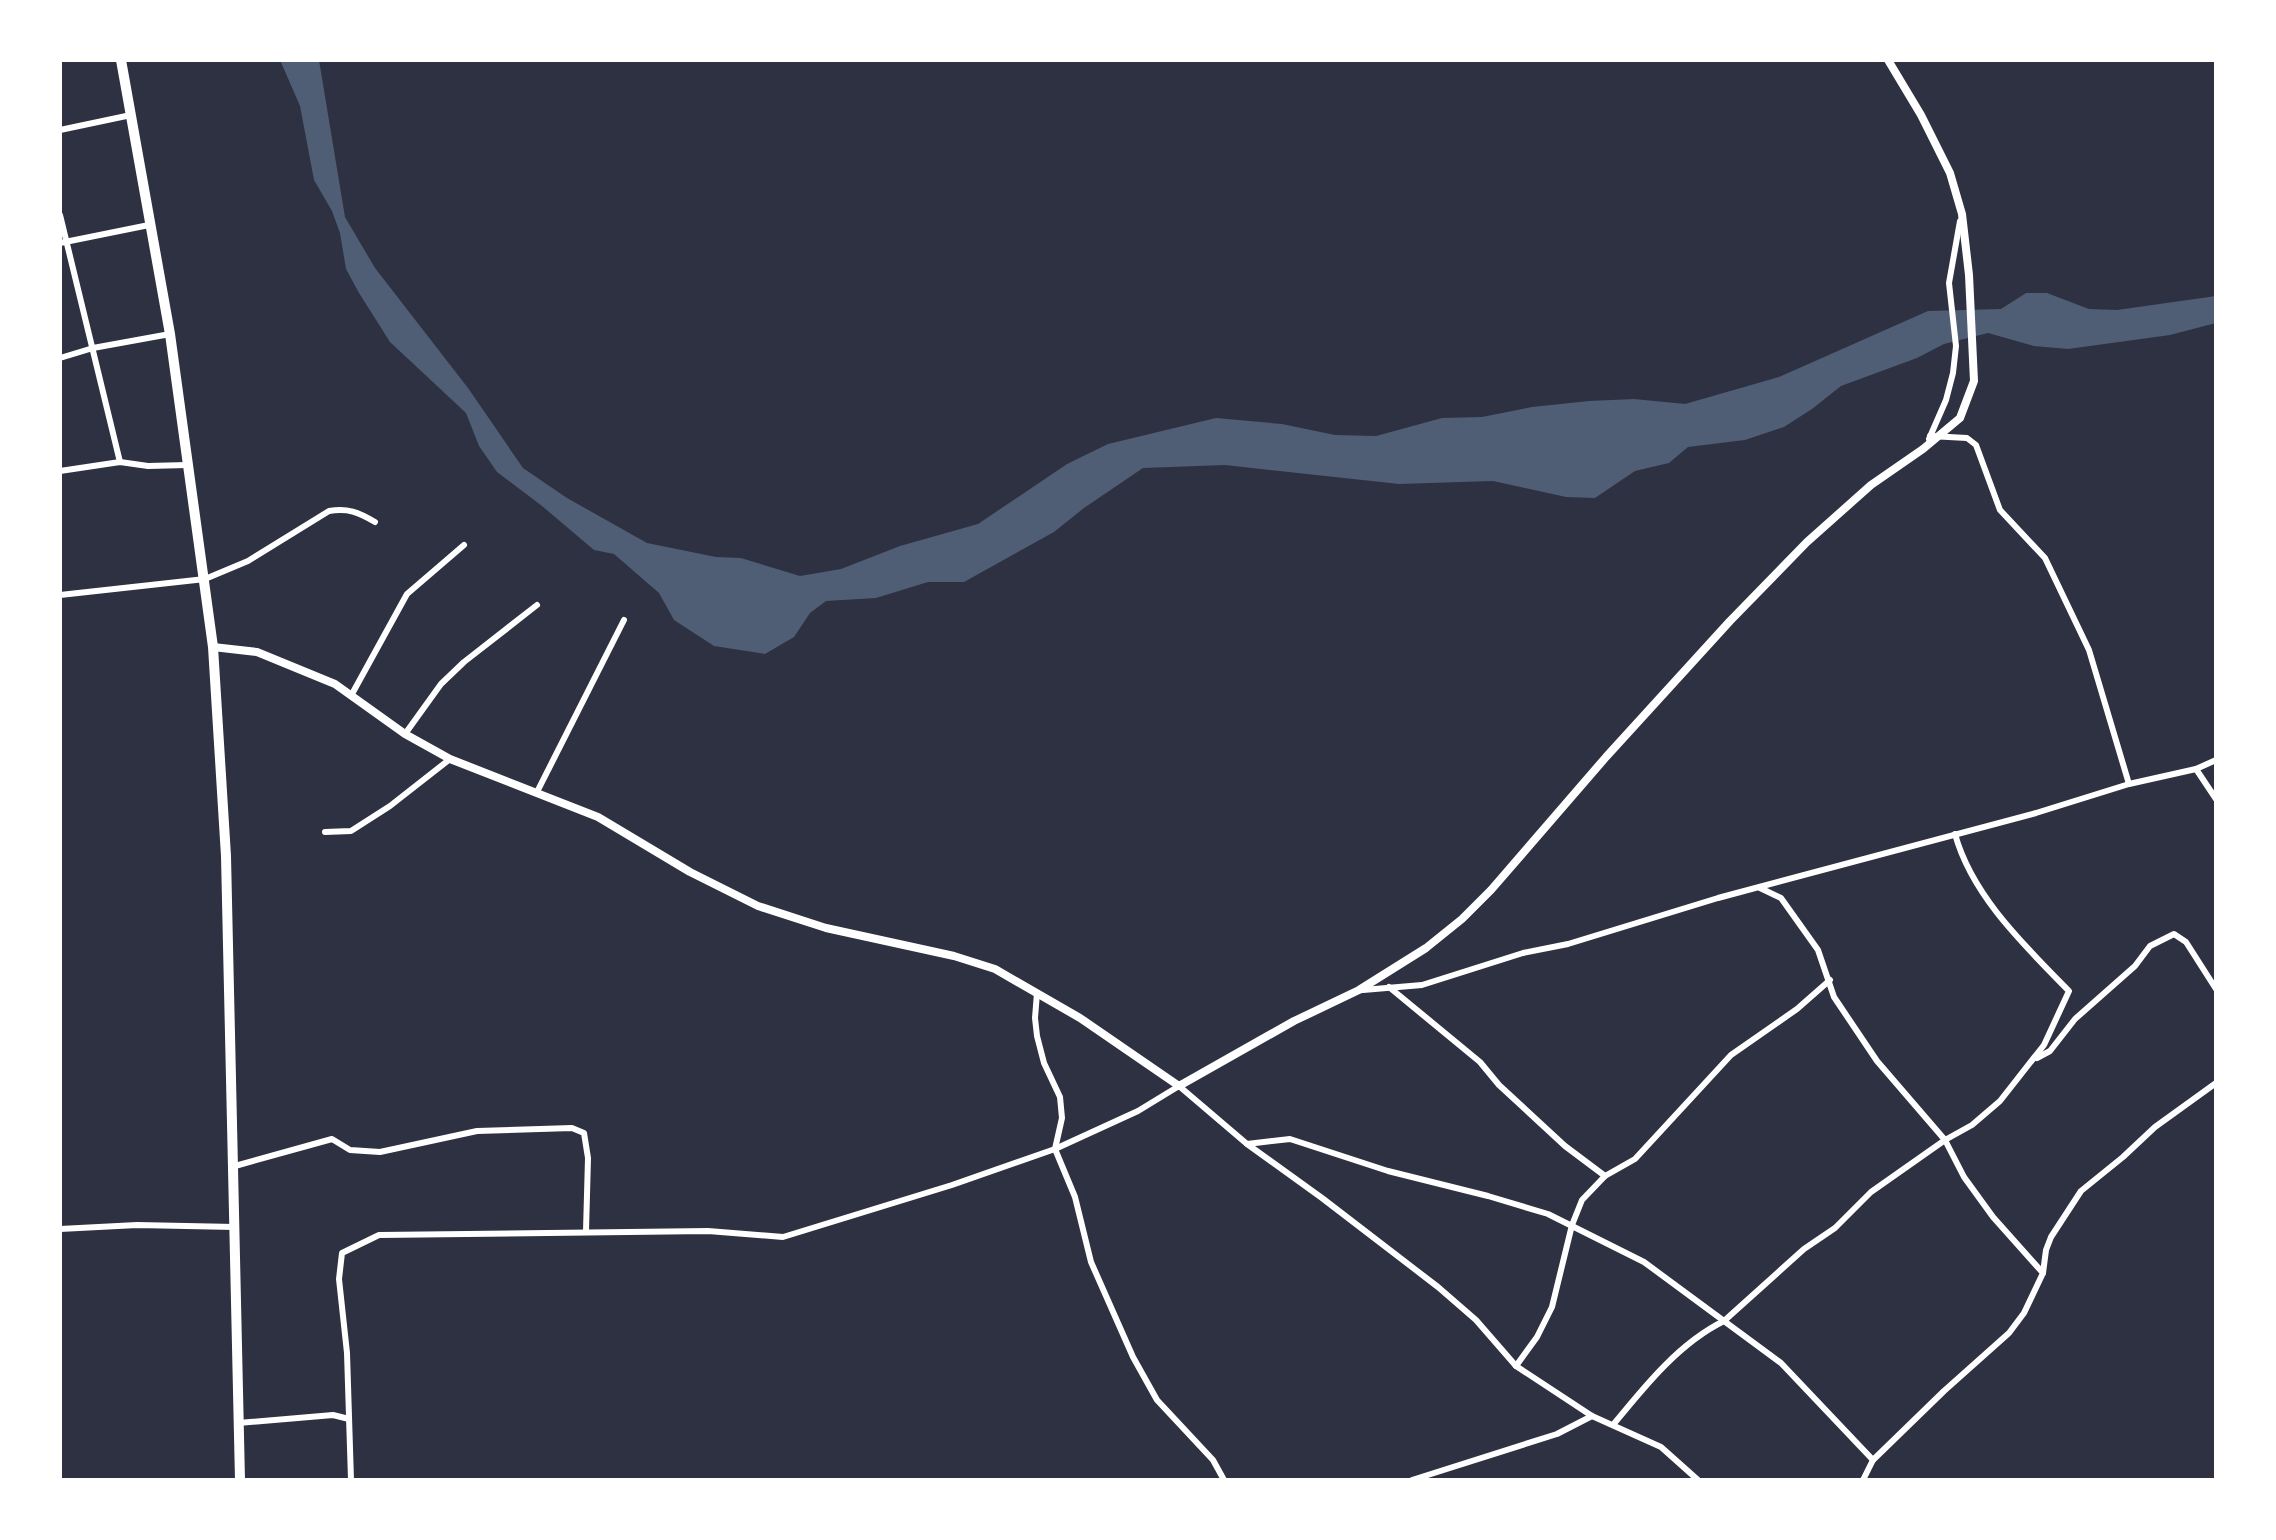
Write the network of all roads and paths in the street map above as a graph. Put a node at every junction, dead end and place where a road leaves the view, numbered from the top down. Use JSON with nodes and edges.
{"nodes":[{"id":1,"x":121,"y":60,"type":"edge"},
{"id":2,"x":1888,"y":60,"type":"edge"},
{"id":3,"x":131,"y":115,"type":"junction"},
{"id":4,"x":60,"y":130,"type":"edge"},
{"id":5,"x":1962,"y":214,"type":"junction"},
{"id":6,"x":60,"y":215,"type":"edge"},
{"id":7,"x":149,"y":225,"type":"junction"},
{"id":8,"x":63,"y":242,"type":"edge"},
{"id":9,"x":170,"y":334,"type":"junction"},
{"id":10,"x":93,"y":348,"type":"junction"},
{"id":11,"x":60,"y":358,"type":"edge"},
{"id":12,"x":1934,"y":436,"type":"junction"},
{"id":13,"x":120,"y":462,"type":"junction"},
{"id":14,"x":190,"y":465,"type":"junction"},
{"id":15,"x":60,"y":471,"type":"edge"},
{"id":16,"x":375,"y":522,"type":"dead end"},
{"id":17,"x":464,"y":545,"type":"dead end"},
{"id":18,"x":205,"y":579,"type":"junction"},
{"id":19,"x":60,"y":595,"type":"edge"},
{"id":20,"x":537,"y":605,"type":"dead end"},
{"id":21,"x":624,"y":620,"type":"dead end"},
{"id":22,"x":213,"y":647,"type":"junction"},
{"id":23,"x":352,"y":694,"type":"junction"},
{"id":24,"x":405,"y":734,"type":"junction"},
{"id":25,"x":450,"y":759,"type":"junction"},
{"id":26,"x":2216,"y":760,"type":"edge"},
{"id":27,"x":2196,"y":769,"type":"junction"},
{"id":28,"x":2129,"y":784,"type":"junction"},
{"id":29,"x":537,"y":792,"type":"junction"},
{"id":30,"x":2216,"y":799,"type":"edge"},
{"id":31,"x":325,"y":832,"type":"dead end"},
{"id":32,"x":1955,"y":834,"type":"junction"},
{"id":33,"x":1760,"y":888,"type":"junction"},
{"id":34,"x":1830,"y":980,"type":"junction"},
{"id":35,"x":1389,"y":987,"type":"junction"},
{"id":36,"x":2216,"y":989,"type":"edge"},
{"id":37,"x":1359,"y":990,"type":"junction"},
{"id":38,"x":1037,"y":993,"type":"junction"},
{"id":39,"x":2033,"y":1059,"type":"junction"},
{"id":40,"x":2216,"y":1083,"type":"edge"},
{"id":41,"x":1179,"y":1086,"type":"junction"},
{"id":42,"x":1945,"y":1140,"type":"junction"},
{"id":43,"x":1247,"y":1144,"type":"junction"},
{"id":44,"x":1055,"y":1149,"type":"junction"},
{"id":45,"x":235,"y":1166,"type":"junction"},
{"id":46,"x":1605,"y":1176,"type":"junction"},
{"id":47,"x":1572,"y":1225,"type":"junction"},
{"id":48,"x":235,"y":1227,"type":"junction"},
{"id":49,"x":60,"y":1229,"type":"edge"},
{"id":50,"x":586,"y":1231,"type":"junction"},
{"id":51,"x":2043,"y":1273,"type":"junction"},
{"id":52,"x":1724,"y":1321,"type":"junction"},
{"id":53,"x":1516,"y":1366,"type":"junction"},
{"id":54,"x":1592,"y":1416,"type":"junction"},
{"id":55,"x":349,"y":1419,"type":"junction"},
{"id":56,"x":238,"y":1423,"type":"junction"},
{"id":57,"x":1613,"y":1425,"type":"junction"},
{"id":58,"x":1873,"y":1460,"type":"junction"},
{"id":59,"x":240,"y":1480,"type":"edge"},
{"id":60,"x":351,"y":1480,"type":"edge"},
{"id":61,"x":1224,"y":1480,"type":"edge"},
{"id":62,"x":1412,"y":1480,"type":"edge"},
{"id":63,"x":1698,"y":1480,"type":"edge"},
{"id":64,"x":1863,"y":1480,"type":"edge"}],
"edges":[{"from":1,"to":3,"type":"main road"},
{"from":2,"to":5,"type":"street"},
{"from":3,"to":4,"type":"street"},
{"from":3,"to":7,"type":"main road"},
{"from":5,"to":12,"type":"street"},
{"from":5,"to":12,"type":"street"},
{"from":6,"to":8,"type":"street"},
{"from":7,"to":8,"type":"street"},
{"from":7,"to":9,"type":"main road"},
{"from":8,"to":10,"type":"street"},
{"from":9,"to":10,"type":"street"},
{"from":9,"to":14,"type":"main road"},
{"from":10,"to":11,"type":"street"},
{"from":10,"to":13,"type":"street"},
{"from":12,"to":28,"type":"street"},
{"from":12,"to":37,"type":"street"},
{"from":13,"to":14,"type":"street"},
{"from":13,"to":15,"type":"street"},
{"from":14,"to":18,"type":"main road"},
{"from":16,"to":18,"type":"street"},
{"from":17,"to":23,"type":"street"},
{"from":18,"to":19,"type":"street"},
{"from":18,"to":22,"type":"main road"},
{"from":20,"to":24,"type":"street"},
{"from":21,"to":29,"type":"street"},
{"from":22,"to":23,"type":"street"},
{"from":22,"to":45,"type":"main road"},
{"from":23,"to":24,"type":"street"},
{"from":24,"to":25,"type":"street"},
{"from":25,"to":29,"type":"street"},
{"from":25,"to":31,"type":"street"},
{"from":26,"to":27,"type":"street"},
{"from":27,"to":28,"type":"street"},
{"from":27,"to":30,"type":"street"},
{"from":28,"to":32,"type":"street"},
{"from":29,"to":38,"type":"street"},
{"from":32,"to":33,"type":"street"},
{"from":32,"to":39,"type":"street"},
{"from":33,"to":34,"type":"street"},
{"from":33,"to":35,"type":"street"},
{"from":34,"to":42,"type":"street"},
{"from":34,"to":46,"type":"street"},
{"from":35,"to":37,"type":"street"},
{"from":35,"to":46,"type":"street"},
{"from":36,"to":39,"type":"street"},
{"from":37,"to":41,"type":"street"},
{"from":38,"to":41,"type":"street"},
{"from":38,"to":44,"type":"street"},
{"from":39,"to":42,"type":"street"},
{"from":40,"to":51,"type":"street"},
{"from":41,"to":43,"type":"street"},
{"from":41,"to":44,"type":"street"},
{"from":42,"to":51,"type":"street"},
{"from":42,"to":52,"type":"street"},
{"from":43,"to":47,"type":"street"},
{"from":43,"to":53,"type":"street"},
{"from":44,"to":50,"type":"street"},
{"from":44,"to":61,"type":"street"},
{"from":45,"to":48,"type":"main road"},
{"from":45,"to":50,"type":"street"},
{"from":46,"to":47,"type":"street"},
{"from":47,"to":52,"type":"street"},
{"from":47,"to":53,"type":"street"},
{"from":48,"to":49,"type":"street"},
{"from":48,"to":56,"type":"main road"},
{"from":50,"to":55,"type":"street"},
{"from":51,"to":58,"type":"street"},
{"from":52,"to":57,"type":"street"},
{"from":52,"to":58,"type":"street"},
{"from":53,"to":54,"type":"street"},
{"from":54,"to":57,"type":"street"},
{"from":54,"to":62,"type":"street"},
{"from":55,"to":56,"type":"street"},
{"from":55,"to":60,"type":"street"},
{"from":56,"to":59,"type":"main road"},
{"from":57,"to":63,"type":"street"},
{"from":58,"to":64,"type":"street"}]}
